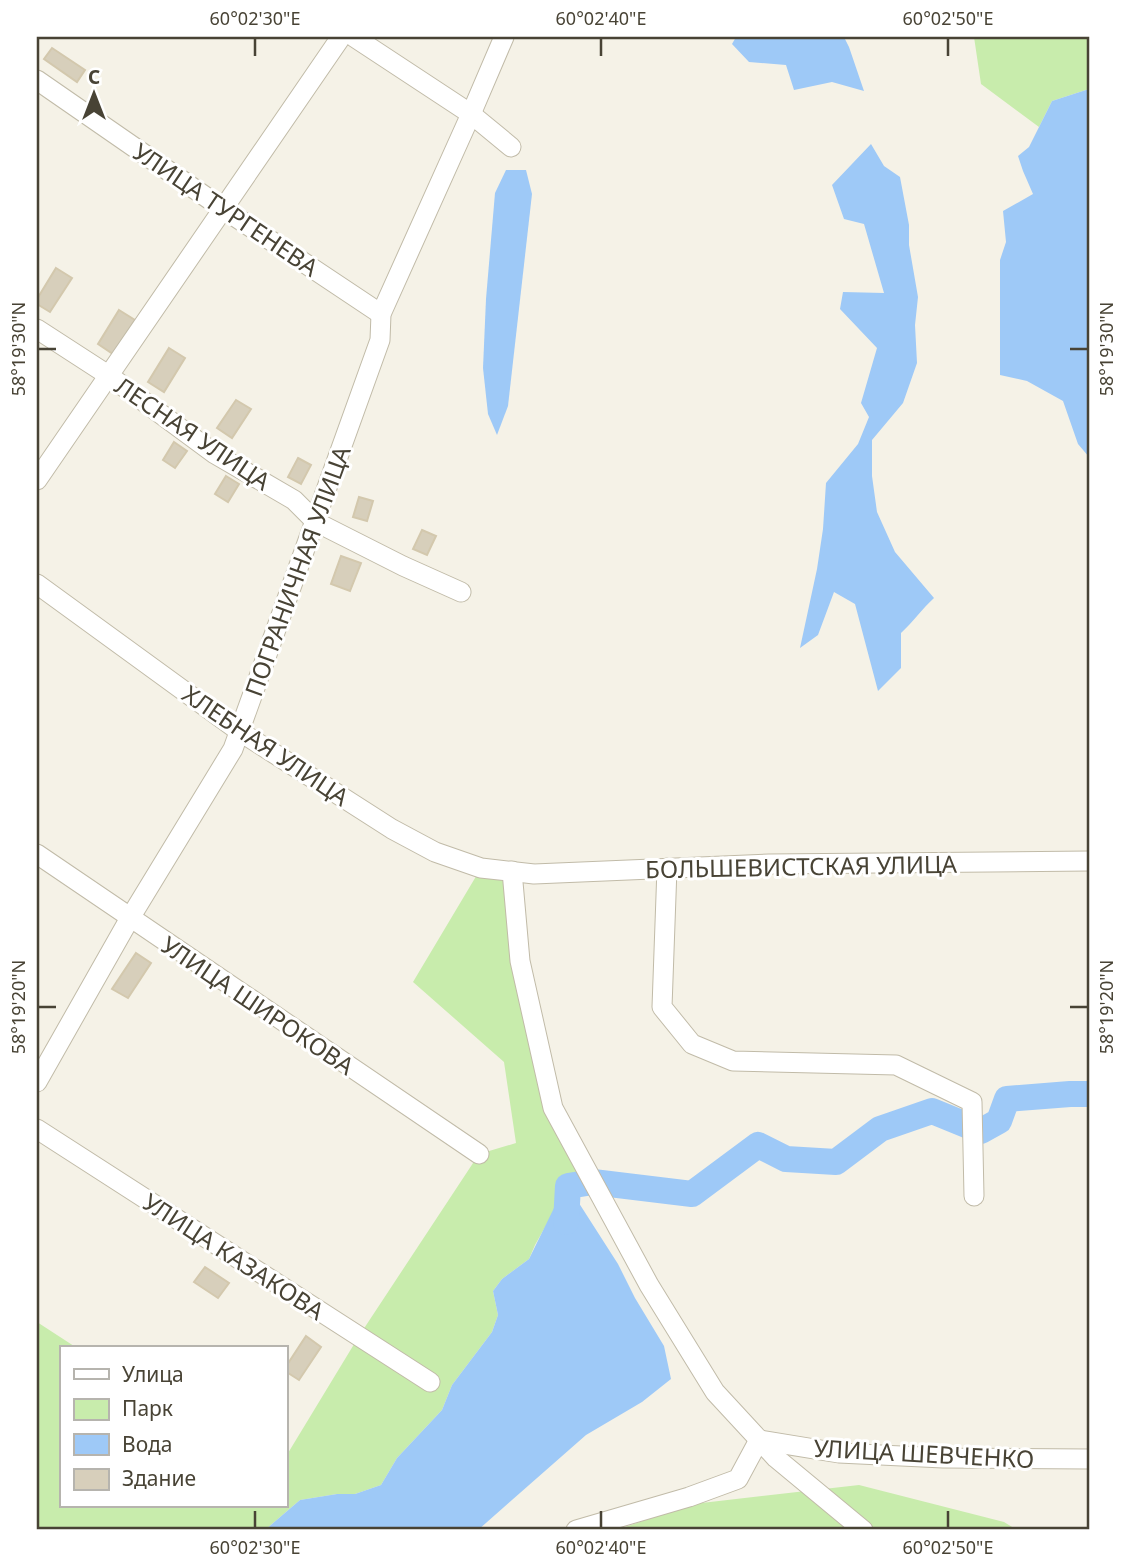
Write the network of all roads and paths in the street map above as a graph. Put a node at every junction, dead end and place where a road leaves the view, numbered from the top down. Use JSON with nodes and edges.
{"nodes":[{"id":1,"x":341,"y":37,"type":"edge"},
{"id":2,"x":354,"y":37,"type":"edge"},
{"id":3,"x":504,"y":37,"type":"edge"},
{"id":4,"x":37,"y":79,"type":"edge"},
{"id":5,"x":471,"y":114,"type":"junction"},
{"id":6,"x":511,"y":147,"type":"dead end"},
{"id":7,"x":222,"y":208,"type":"junction"},
{"id":8,"x":381,"y":314,"type":"junction"},
{"id":9,"x":37,"y":329,"type":"edge"},
{"id":10,"x":108,"y":375,"type":"junction"},
{"id":11,"x":37,"y":480,"type":"edge"},
{"id":12,"x":316,"y":522,"type":"junction"},
{"id":13,"x":37,"y":583,"type":"edge"},
{"id":14,"x":461,"y":592,"type":"dead end"},
{"id":15,"x":239,"y":731,"type":"junction"},
{"id":16,"x":37,"y":854,"type":"edge"},
{"id":17,"x":1089,"y":861,"type":"edge"},
{"id":18,"x":667,"y":868,"type":"junction"},
{"id":19,"x":512,"y":871,"type":"junction"},
{"id":20,"x":130,"y":918,"type":"junction"},
{"id":21,"x":37,"y":1082,"type":"edge"},
{"id":22,"x":37,"y":1129,"type":"edge"},
{"id":23,"x":479,"y":1154,"type":"dead end"},
{"id":24,"x":974,"y":1189,"type":"dead end"},
{"id":25,"x":430,"y":1382,"type":"dead end"},
{"id":26,"x":759,"y":1440,"type":"junction"},
{"id":27,"x":1089,"y":1459,"type":"edge"},
{"id":28,"x":576,"y":1530,"type":"edge"},
{"id":29,"x":863,"y":1530,"type":"edge"}],
"edges":[{"from":1,"to":7,"type":"street"},
{"from":2,"to":5,"type":"street"},
{"from":3,"to":5,"type":"street","name":"ПОГРАНИЧНАЯ УЛИЦА"},
{"from":4,"to":7,"type":"street","name":"УЛИЦА ТУРГЕНЕВА"},
{"from":5,"to":6,"type":"street"},
{"from":5,"to":8,"type":"street","name":"ПОГРАНИЧНАЯ УЛИЦА"},
{"from":7,"to":8,"type":"street","name":"УЛИЦА ТУРГЕНЕВА"},
{"from":7,"to":10,"type":"street"},
{"from":8,"to":12,"type":"street","name":"ПОГРАНИЧНАЯ УЛИЦА"},
{"from":9,"to":10,"type":"street","name":"ЛЕСНАЯ УЛИЦА"},
{"from":10,"to":11,"type":"street"},
{"from":10,"to":12,"type":"street","name":"ЛЕСНАЯ УЛИЦА"},
{"from":12,"to":14,"type":"street","name":"ЛЕСНАЯ УЛИЦА"},
{"from":12,"to":15,"type":"street","name":"ПОГРАНИЧНАЯ УЛИЦА"},
{"from":13,"to":15,"type":"street","name":"ХЛЕБНАЯ УЛИЦА"},
{"from":15,"to":19,"type":"street","name":"ХЛЕБНАЯ УЛИЦА"},
{"from":15,"to":20,"type":"street","name":"ПОГРАНИЧНАЯ УЛИЦА"},
{"from":16,"to":20,"type":"street","name":"УЛИЦА ШИРОКОВА"},
{"from":17,"to":18,"type":"street","name":"БОЛЬШЕВИСТСКАЯ УЛИЦА"},
{"from":18,"to":19,"type":"street","name":"БОЛЬШЕВИСТСКАЯ УЛИЦА"},
{"from":18,"to":24,"type":"street"},
{"from":19,"to":26,"type":"street"},
{"from":20,"to":21,"type":"street","name":"ПОГРАНИЧНАЯ УЛИЦА"},
{"from":20,"to":23,"type":"street","name":"УЛИЦА ШИРОКОВА"},
{"from":22,"to":25,"type":"street","name":"УЛИЦА КАЗАКОВА"},
{"from":26,"to":27,"type":"street","name":"УЛИЦА ШЕВЧЕНКО"},
{"from":26,"to":28,"type":"street"},
{"from":26,"to":29,"type":"street"}]}
